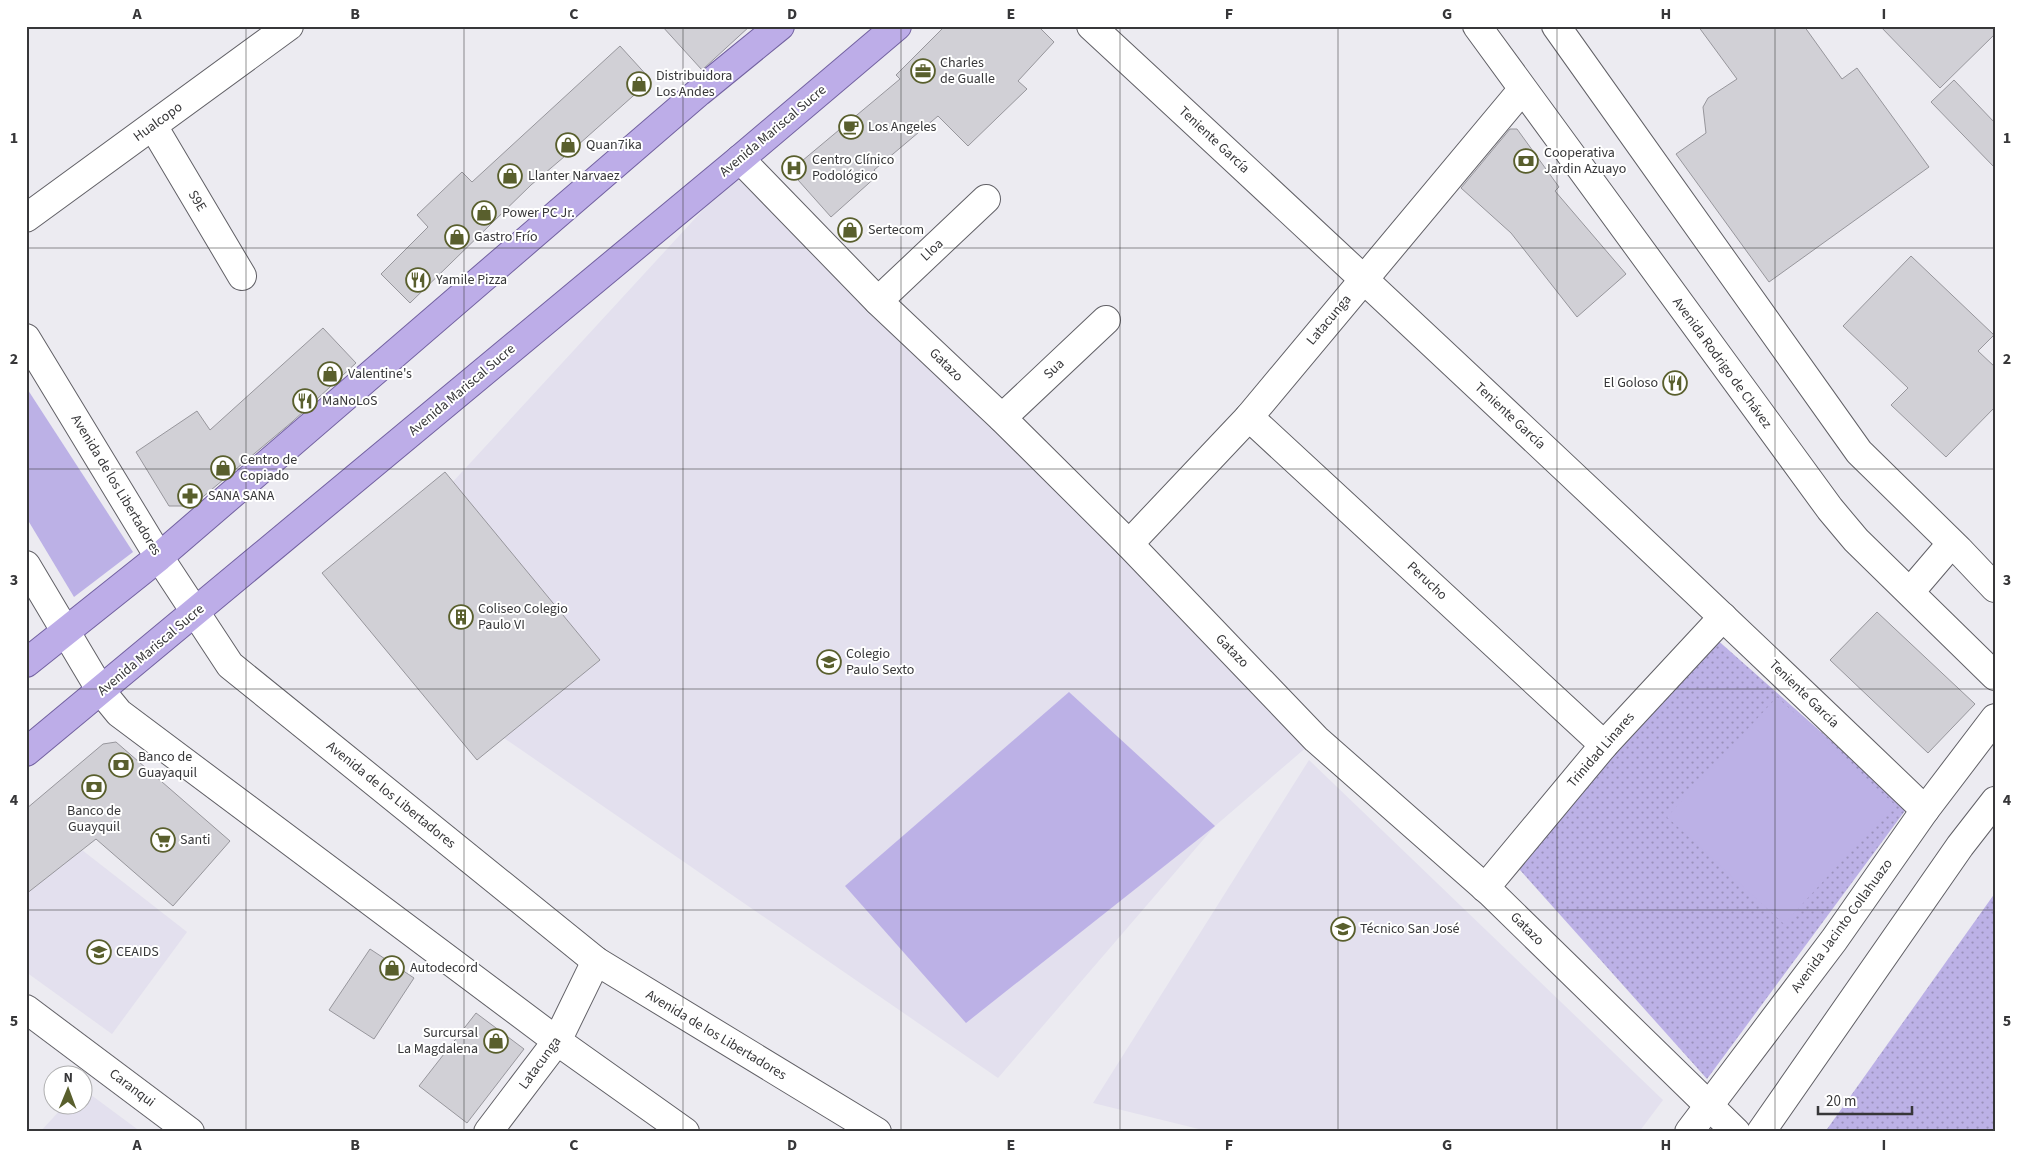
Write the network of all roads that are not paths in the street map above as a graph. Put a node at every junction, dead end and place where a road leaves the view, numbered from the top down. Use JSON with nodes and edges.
{"nodes":[{"id":1,"x":290,"y":26,"type":"edge"},
{"id":2,"x":780,"y":26,"type":"edge"},
{"id":3,"x":896,"y":26,"type":"edge"},
{"id":4,"x":1091,"y":26,"type":"edge"},
{"id":5,"x":1477,"y":26,"type":"edge"},
{"id":6,"x":1556,"y":26,"type":"edge"},
{"id":7,"x":1522,"y":90,"type":"junction"},
{"id":8,"x":153,"y":126,"type":"junction"},
{"id":9,"x":740,"y":159,"type":"junction"},
{"id":10,"x":986,"y":199,"type":"dead end"},
{"id":11,"x":26,"y":218,"type":"edge"},
{"id":12,"x":242,"y":276,"type":"dead end"},
{"id":13,"x":1364,"y":278,"type":"junction"},
{"id":14,"x":878,"y":300,"type":"junction"},
{"id":15,"x":1106,"y":320,"type":"dead end"},
{"id":16,"x":26,"y":338,"type":"edge"},
{"id":17,"x":1250,"y":416,"type":"junction"},
{"id":18,"x":1002,"y":418,"type":"junction"},
{"id":19,"x":1129,"y":544,"type":"junction"},
{"id":20,"x":1951,"y":544,"type":"junction"},
{"id":21,"x":159,"y":556,"type":"junction"},
{"id":22,"x":26,"y":565,"type":"edge"},
{"id":23,"x":1995,"y":588,"type":"edge"},
{"id":24,"x":1910,"y":592,"type":"junction"},
{"id":25,"x":195,"y":614,"type":"junction"},
{"id":26,"x":1723,"y":617,"type":"junction"},
{"id":27,"x":67,"y":630,"type":"junction"},
{"id":28,"x":26,"y":663,"type":"edge"},
{"id":29,"x":1995,"y":676,"type":"edge"},
{"id":30,"x":101,"y":691,"type":"junction"},
{"id":31,"x":1995,"y":718,"type":"edge"},
{"id":32,"x":1604,"y":745,"type":"junction"},
{"id":33,"x":26,"y":752,"type":"edge"},
{"id":34,"x":1995,"y":801,"type":"edge"},
{"id":35,"x":1925,"y":810,"type":"junction"},
{"id":36,"x":1485,"y":888,"type":"junction"},
{"id":37,"x":596,"y":962,"type":"junction"},
{"id":38,"x":26,"y":1009,"type":"edge"},
{"id":39,"x":557,"y":1041,"type":"junction"},
{"id":40,"x":1708,"y":1104,"type":"junction"},
{"id":41,"x":190,"y":1132,"type":"edge"},
{"id":42,"x":488,"y":1132,"type":"edge"},
{"id":43,"x":685,"y":1132,"type":"edge"},
{"id":44,"x":877,"y":1132,"type":"edge"},
{"id":45,"x":1689,"y":1132,"type":"edge"},
{"id":46,"x":1736,"y":1132,"type":"edge"},
{"id":47,"x":1761,"y":1132,"type":"edge"}],
"edges":[{"from":1,"to":8,"type":"street","name":"Hualcopo"},
{"from":2,"to":21,"type":"main road"},
{"from":3,"to":9,"type":"main road","name":"Avenida Mariscal Sucre"},
{"from":4,"to":13,"type":"street","name":"Teniente García"},
{"from":5,"to":7,"type":"street","name":"Avenida Rodrigo de Chávez"},
{"from":6,"to":20,"type":"street"},
{"from":7,"to":13,"type":"street","name":"Latacunga"},
{"from":7,"to":24,"type":"street","name":"Avenida Rodrigo de Chávez"},
{"from":8,"to":11,"type":"street","name":"Hualcopo"},
{"from":8,"to":12,"type":"street","name":"S9E"},
{"from":9,"to":14,"type":"street","name":"Gatazo"},
{"from":9,"to":25,"type":"main road","name":"Avenida Mariscal Sucre"},
{"from":10,"to":14,"type":"street","name":"Lloa"},
{"from":13,"to":17,"type":"street","name":"Latacunga"},
{"from":13,"to":26,"type":"street","name":"Teniente García"},
{"from":14,"to":18,"type":"street","name":"Gatazo"},
{"from":15,"to":18,"type":"street","name":"Sua"},
{"from":16,"to":21,"type":"street","name":"Avenida de los Libertadores"},
{"from":17,"to":19,"type":"street","name":"Latacunga"},
{"from":17,"to":32,"type":"street","name":"Perucho"},
{"from":18,"to":19,"type":"street","name":"Gatazo"},
{"from":19,"to":36,"type":"street","name":"Gatazo"},
{"from":20,"to":23,"type":"street"},
{"from":20,"to":24,"type":"street"},
{"from":21,"to":25,"type":"street","name":"Avenida de los Libertadores"},
{"from":21,"to":27,"type":"main road"},
{"from":22,"to":27,"type":"street"},
{"from":24,"to":29,"type":"street","name":"Avenida Rodrigo de Chávez"},
{"from":25,"to":30,"type":"main road","name":"Avenida Mariscal Sucre"},
{"from":25,"to":37,"type":"street","name":"Avenida de los Libertadores"},
{"from":26,"to":32,"type":"street","name":"Trinidad Linares"},
{"from":26,"to":35,"type":"street","name":"Teniente García"},
{"from":27,"to":28,"type":"main road"},
{"from":27,"to":30,"type":"street"},
{"from":30,"to":33,"type":"main road","name":"Avenida Mariscal Sucre"},
{"from":30,"to":39,"type":"street"},
{"from":31,"to":35,"type":"street","name":"Avenida Jacinto Collahuazo"},
{"from":32,"to":36,"type":"street","name":"Trinidad Linares"},
{"from":34,"to":47,"type":"street"},
{"from":35,"to":40,"type":"street","name":"Avenida Jacinto Collahuazo"},
{"from":36,"to":40,"type":"street","name":"Gatazo"},
{"from":37,"to":39,"type":"street","name":"Latacunga"},
{"from":37,"to":44,"type":"street","name":"Avenida de los Libertadores"},
{"from":38,"to":41,"type":"street","name":"Caranqui"},
{"from":39,"to":42,"type":"street","name":"Latacunga"},
{"from":39,"to":43,"type":"street"},
{"from":40,"to":45,"type":"street","name":"Avenida Jacinto Collahuazo"},
{"from":40,"to":46,"type":"street","name":"Gatazo"}]}
